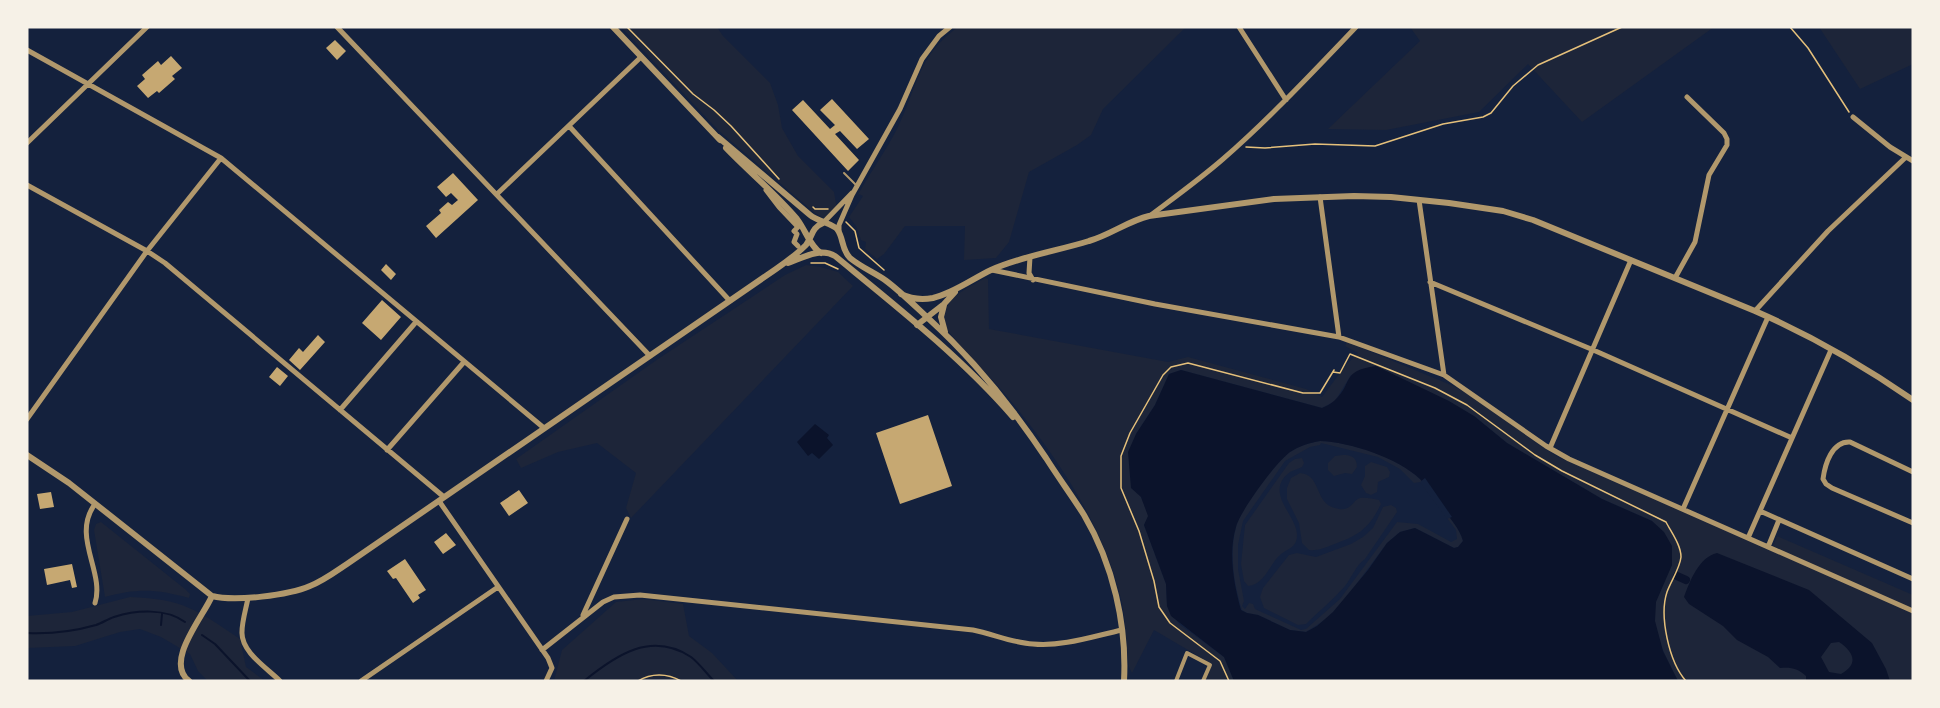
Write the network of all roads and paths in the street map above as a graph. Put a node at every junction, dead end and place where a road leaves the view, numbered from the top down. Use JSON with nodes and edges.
{"nodes":[{"id":1,"x":147,"y":27,"type":"edge"},
{"id":2,"x":337,"y":27,"type":"edge"},
{"id":3,"x":613,"y":27,"type":"edge"},
{"id":4,"x":627,"y":27,"type":"edge"},
{"id":5,"x":950,"y":27,"type":"edge"},
{"id":6,"x":1239,"y":27,"type":"edge"},
{"id":7,"x":1356,"y":27,"type":"edge"},
{"id":8,"x":1622,"y":27,"type":"edge"},
{"id":9,"x":1791,"y":27,"type":"edge"},
{"id":10,"x":27,"y":50,"type":"edge"},
{"id":11,"x":641,"y":57,"type":"junction"},
{"id":12,"x":87,"y":84,"type":"junction"},
{"id":13,"x":1687,"y":97,"type":"dead end"},
{"id":14,"x":1286,"y":100,"type":"junction"},
{"id":15,"x":1853,"y":117,"type":"joint"},
{"id":16,"x":569,"y":126,"type":"junction"},
{"id":17,"x":718,"y":137,"type":"junction"},
{"id":18,"x":27,"y":143,"type":"edge"},
{"id":19,"x":1239,"y":144,"type":"junction"},
{"id":20,"x":221,"y":158,"type":"junction"},
{"id":21,"x":1905,"y":158,"type":"junction"},
{"id":22,"x":1913,"y":161,"type":"edge"},
{"id":23,"x":843,"y":173,"type":"dead end"},
{"id":24,"x":782,"y":182,"type":"dead end"},
{"id":25,"x":762,"y":183,"type":"junction"},
{"id":26,"x":858,"y":184,"type":"junction"},
{"id":27,"x":27,"y":185,"type":"edge"},
{"id":28,"x":497,"y":194,"type":"junction"},
{"id":29,"x":1320,"y":197,"type":"junction"},
{"id":30,"x":1419,"y":200,"type":"junction"},
{"id":31,"x":1149,"y":216,"type":"junction"},
{"id":32,"x":823,"y":224,"type":"junction"},
{"id":33,"x":840,"y":236,"type":"junction"},
{"id":34,"x":810,"y":238,"type":"junction"},
{"id":35,"x":856,"y":242,"type":"dead end"},
{"id":36,"x":798,"y":246,"type":"dead end"},
{"id":37,"x":147,"y":251,"type":"junction"},
{"id":38,"x":825,"y":253,"type":"junction"},
{"id":39,"x":1030,"y":257,"type":"junction"},
{"id":40,"x":1631,"y":260,"type":"junction"},
{"id":41,"x":811,"y":263,"type":"dead end"},
{"id":42,"x":776,"y":269,"type":"junction"},
{"id":43,"x":883,"y":269,"type":"dead end"},
{"id":44,"x":842,"y":270,"type":"dead end"},
{"id":45,"x":992,"y":270,"type":"junction"},
{"id":46,"x":1675,"y":278,"type":"junction"},
{"id":47,"x":1033,"y":280,"type":"junction"},
{"id":48,"x":1430,"y":282,"type":"junction"},
{"id":49,"x":959,"y":288,"type":"junction"},
{"id":50,"x":901,"y":294,"type":"junction"},
{"id":51,"x":730,"y":301,"type":"junction"},
{"id":52,"x":944,"y":304,"type":"junction"},
{"id":53,"x":1755,"y":311,"type":"junction"},
{"id":54,"x":927,"y":316,"type":"junction"},
{"id":55,"x":1768,"y":317,"type":"junction"},
{"id":56,"x":416,"y":322,"type":"junction"},
{"id":57,"x":917,"y":325,"type":"junction"},
{"id":58,"x":948,"y":338,"type":"junction"},
{"id":59,"x":1339,"y":338,"type":"junction"},
{"id":60,"x":1591,"y":350,"type":"junction"},
{"id":61,"x":1831,"y":350,"type":"junction"},
{"id":62,"x":650,"y":356,"type":"junction"},
{"id":63,"x":464,"y":362,"type":"junction"},
{"id":64,"x":1444,"y":375,"type":"junction"},
{"id":65,"x":1913,"y":400,"type":"edge"},
{"id":66,"x":340,"y":410,"type":"junction"},
{"id":67,"x":1726,"y":410,"type":"junction"},
{"id":68,"x":27,"y":419,"type":"edge"},
{"id":69,"x":544,"y":428,"type":"junction"},
{"id":70,"x":1792,"y":438,"type":"junction"},
{"id":71,"x":1038,"y":447,"type":"junction"},
{"id":72,"x":1550,"y":448,"type":"junction"},
{"id":73,"x":387,"y":450,"type":"junction"},
{"id":74,"x":27,"y":455,"type":"edge"},
{"id":75,"x":1913,"y":472,"type":"edge"},
{"id":76,"x":441,"y":499,"type":"junction"},
{"id":77,"x":96,"y":504,"type":"junction"},
{"id":78,"x":1683,"y":509,"type":"junction"},
{"id":79,"x":1760,"y":511,"type":"junction"},
{"id":80,"x":627,"y":519,"type":"dead end"},
{"id":81,"x":1779,"y":520,"type":"junction"},
{"id":82,"x":1913,"y":523,"type":"edge"},
{"id":83,"x":1748,"y":538,"type":"junction"},
{"id":84,"x":1768,"y":547,"type":"junction"},
{"id":85,"x":1913,"y":579,"type":"edge"},
{"id":86,"x":498,"y":587,"type":"junction"},
{"id":87,"x":212,"y":596,"type":"junction"},
{"id":88,"x":248,"y":598,"type":"junction"},
{"id":89,"x":95,"y":603,"type":"dead end"},
{"id":90,"x":1913,"y":611,"type":"edge"},
{"id":91,"x":582,"y":617,"type":"junction"},
{"id":92,"x":1122,"y":630,"type":"junction"},
{"id":93,"x":542,"y":650,"type":"junction"},
{"id":94,"x":189,"y":681,"type":"edge"},
{"id":95,"x":280,"y":681,"type":"edge"},
{"id":96,"x":361,"y":681,"type":"edge"},
{"id":97,"x":546,"y":681,"type":"edge"},
{"id":98,"x":638,"y":681,"type":"edge"},
{"id":99,"x":681,"y":681,"type":"edge"},
{"id":100,"x":1126,"y":681,"type":"edge"},
{"id":101,"x":1176,"y":681,"type":"edge"},
{"id":102,"x":1203,"y":681,"type":"edge"},
{"id":103,"x":1229,"y":681,"type":"edge"},
{"id":104,"x":1686,"y":681,"type":"edge"}],
"edges":[{"from":1,"to":12,"type":"street"},
{"from":2,"to":28,"type":"street"},
{"from":3,"to":11,"type":"street"},
{"from":4,"to":24,"type":"path"},
{"from":5,"to":26,"type":"street"},
{"from":6,"to":14,"type":"street"},
{"from":7,"to":14,"type":"street"},
{"from":8,"to":19,"type":"path"},
{"from":9,"to":15,"type":"path"},
{"from":10,"to":12,"type":"street"},
{"from":11,"to":16,"type":"street"},
{"from":11,"to":17,"type":"street"},
{"from":12,"to":18,"type":"street"},
{"from":12,"to":20,"type":"street"},
{"from":13,"to":46,"type":"street"},
{"from":14,"to":19,"type":"street"},
{"from":15,"to":21,"type":"street"},
{"from":16,"to":28,"type":"street"},
{"from":16,"to":51,"type":"street"},
{"from":17,"to":25,"type":"street"},
{"from":17,"to":32,"type":"street"},
{"from":19,"to":31,"type":"street"},
{"from":20,"to":37,"type":"street"},
{"from":20,"to":56,"type":"street"},
{"from":21,"to":22,"type":"street"},
{"from":21,"to":53,"type":"street"},
{"from":23,"to":26,"type":"lane"},
{"from":25,"to":34,"type":"street"},
{"from":25,"to":36,"type":"street"},
{"from":26,"to":32,"type":"street"},
{"from":26,"to":33,"type":"street"},
{"from":27,"to":37,"type":"street"},
{"from":28,"to":62,"type":"street"},
{"from":29,"to":30,"type":"street"},
{"from":29,"to":31,"type":"street"},
{"from":29,"to":59,"type":"street"},
{"from":30,"to":40,"type":"street"},
{"from":30,"to":48,"type":"street"},
{"from":31,"to":39,"type":"street"},
{"from":32,"to":33,"type":"street"},
{"from":32,"to":34,"type":"street"},
{"from":33,"to":38,"type":"street"},
{"from":33,"to":50,"type":"street"},
{"from":34,"to":38,"type":"street"},
{"from":34,"to":42,"type":"street"},
{"from":35,"to":43,"type":"path"},
{"from":37,"to":66,"type":"street"},
{"from":37,"to":68,"type":"street"},
{"from":38,"to":42,"type":"street"},
{"from":38,"to":57,"type":"street"},
{"from":39,"to":45,"type":"street"},
{"from":39,"to":47,"type":"street"},
{"from":40,"to":46,"type":"street"},
{"from":40,"to":60,"type":"street"},
{"from":41,"to":44,"type":"path"},
{"from":42,"to":51,"type":"street"},
{"from":45,"to":47,"type":"street"},
{"from":45,"to":49,"type":"street"},
{"from":46,"to":53,"type":"street"},
{"from":47,"to":59,"type":"street"},
{"from":48,"to":60,"type":"street"},
{"from":48,"to":64,"type":"street"},
{"from":49,"to":50,"type":"street"},
{"from":49,"to":52,"type":"street"},
{"from":50,"to":54,"type":"street"},
{"from":51,"to":62,"type":"street"},
{"from":52,"to":54,"type":"street"},
{"from":52,"to":58,"type":"street"},
{"from":53,"to":55,"type":"street"},
{"from":54,"to":57,"type":"street"},
{"from":54,"to":58,"type":"street"},
{"from":55,"to":61,"type":"street"},
{"from":55,"to":67,"type":"street"},
{"from":56,"to":63,"type":"street"},
{"from":56,"to":66,"type":"street"},
{"from":57,"to":71,"type":"street"},
{"from":58,"to":71,"type":"street"},
{"from":59,"to":64,"type":"street"},
{"from":60,"to":67,"type":"street"},
{"from":60,"to":72,"type":"street"},
{"from":61,"to":65,"type":"street"},
{"from":61,"to":70,"type":"street"},
{"from":62,"to":69,"type":"street"},
{"from":63,"to":69,"type":"street"},
{"from":63,"to":73,"type":"street"},
{"from":64,"to":72,"type":"street"},
{"from":66,"to":73,"type":"street"},
{"from":67,"to":70,"type":"street"},
{"from":67,"to":78,"type":"street"},
{"from":69,"to":76,"type":"street"},
{"from":70,"to":79,"type":"street"},
{"from":71,"to":92,"type":"street"},
{"from":72,"to":78,"type":"street"},
{"from":73,"to":76,"type":"street"},
{"from":74,"to":77,"type":"street"},
{"from":75,"to":82,"type":"street"},
{"from":76,"to":86,"type":"street"},
{"from":76,"to":88,"type":"street"},
{"from":77,"to":87,"type":"street"},
{"from":77,"to":89,"type":"street"},
{"from":78,"to":83,"type":"street"},
{"from":79,"to":81,"type":"street"},
{"from":79,"to":83,"type":"street"},
{"from":80,"to":91,"type":"street"},
{"from":81,"to":84,"type":"street"},
{"from":81,"to":85,"type":"street"},
{"from":83,"to":84,"type":"street"},
{"from":84,"to":90,"type":"street"},
{"from":86,"to":93,"type":"street"},
{"from":86,"to":96,"type":"street"},
{"from":87,"to":88,"type":"street"},
{"from":87,"to":94,"type":"street"},
{"from":88,"to":95,"type":"street"},
{"from":91,"to":92,"type":"street"},
{"from":91,"to":93,"type":"street"},
{"from":92,"to":100,"type":"street"},
{"from":93,"to":97,"type":"street"},
{"from":98,"to":99,"type":"path"},
{"from":101,"to":102,"type":"street"},
{"from":103,"to":104,"type":"path"}]}
